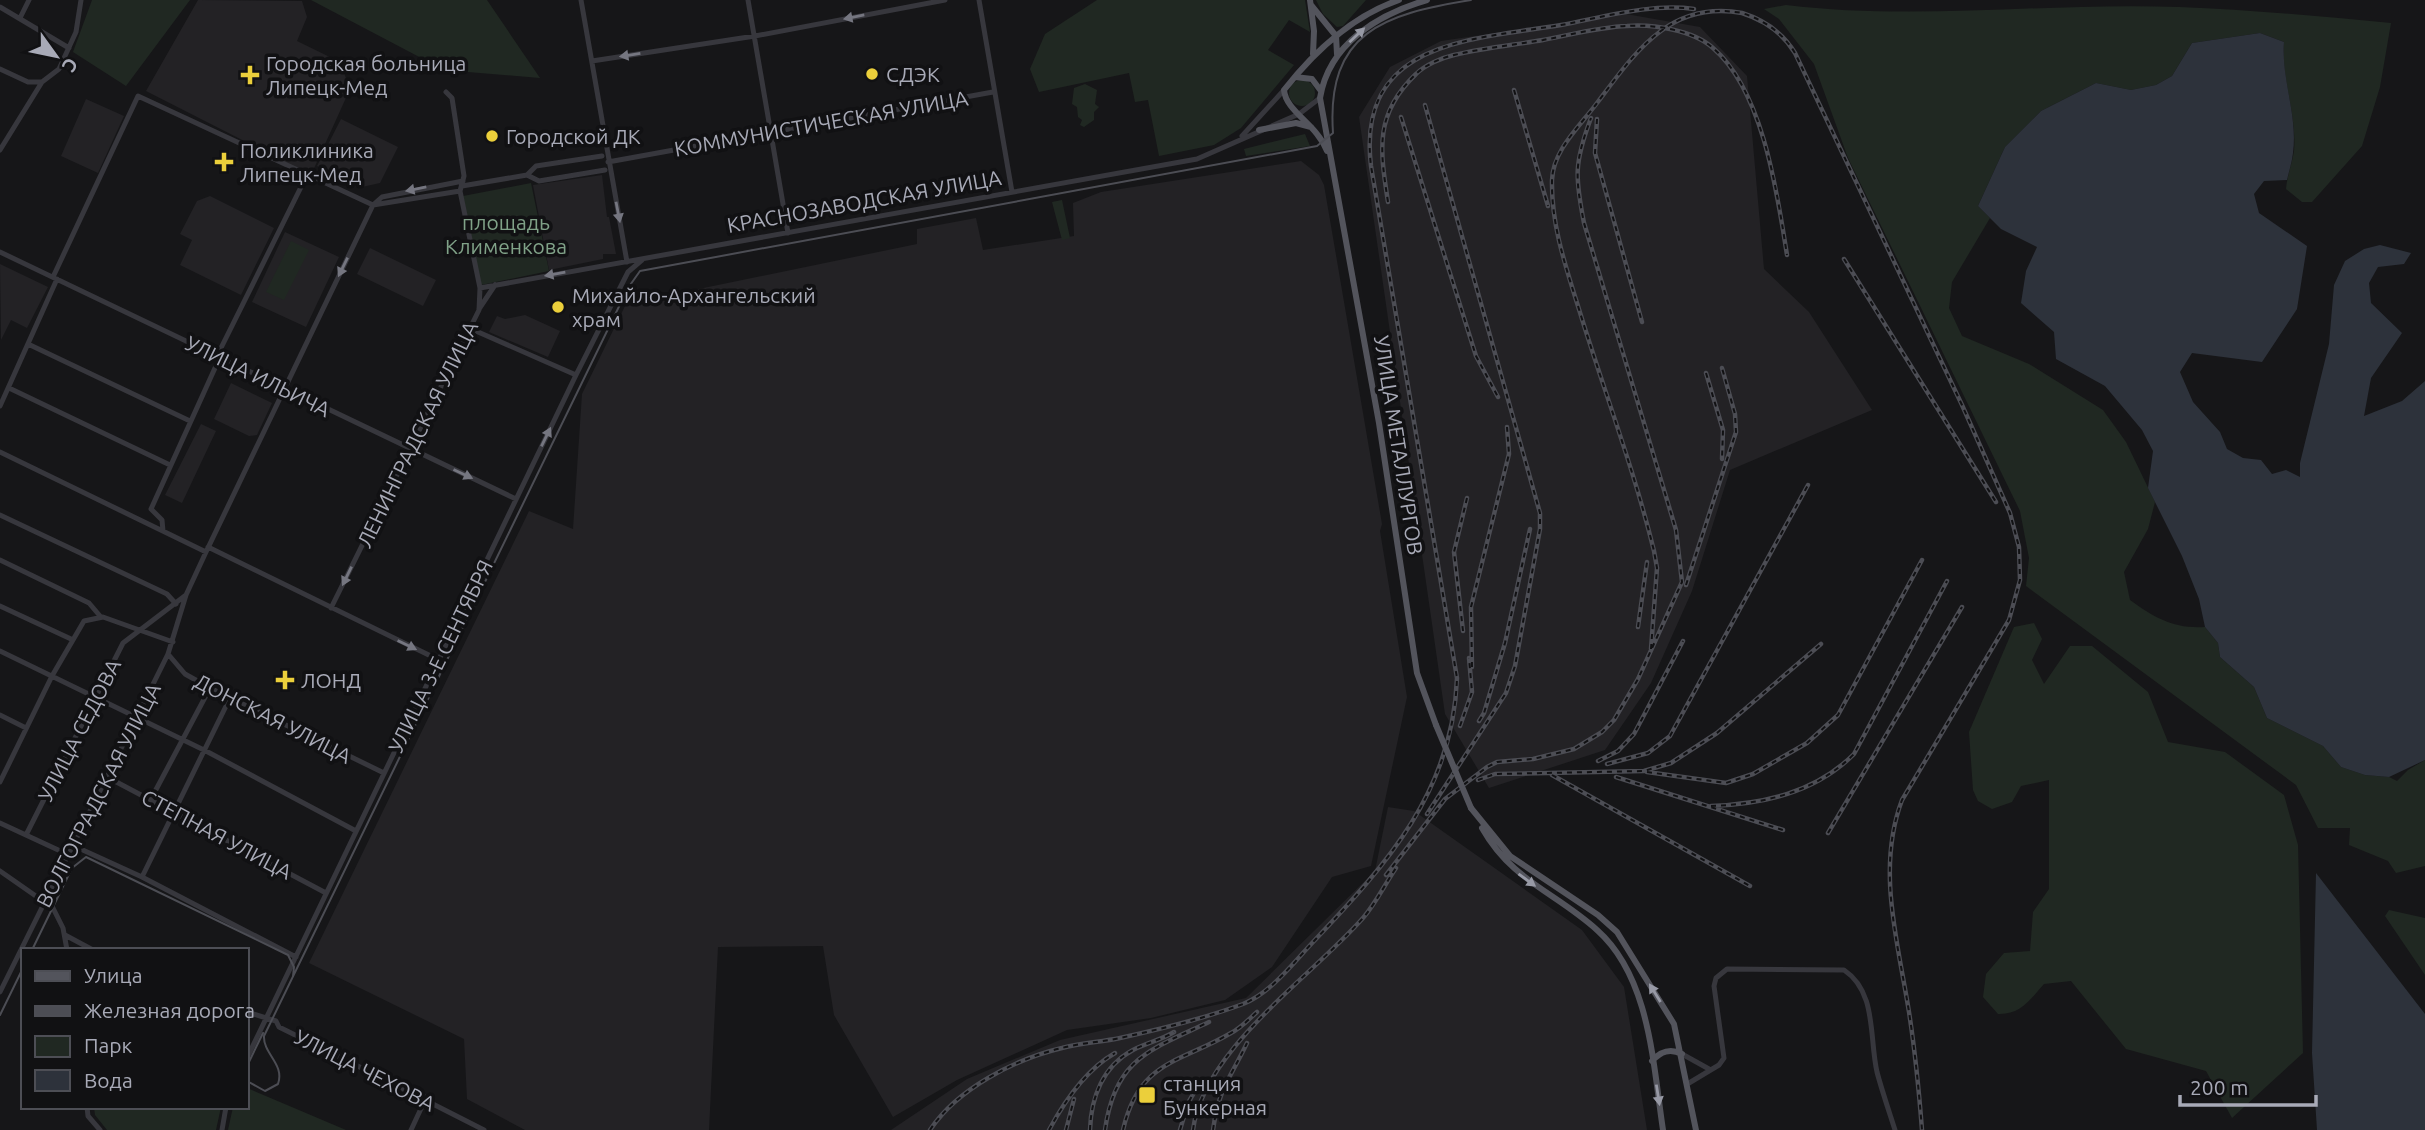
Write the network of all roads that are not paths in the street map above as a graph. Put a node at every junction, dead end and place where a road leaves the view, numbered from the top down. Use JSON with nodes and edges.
{"nodes":[{"id":1,"x":29,"y":0,"type":"edge"},
{"id":2,"x":81,"y":0,"type":"edge"},
{"id":3,"x":581,"y":0,"type":"edge"},
{"id":4,"x":748,"y":0,"type":"edge"},
{"id":5,"x":945,"y":0,"type":"edge"},
{"id":6,"x":979,"y":0,"type":"edge"},
{"id":7,"x":1399,"y":0,"type":"edge"},
{"id":8,"x":1427,"y":0,"type":"edge"},
{"id":9,"x":1311,"y":3,"type":"edge"},
{"id":10,"x":0,"y":6,"type":"edge"},
{"id":11,"x":20,"y":18,"type":"junction"},
{"id":12,"x":755,"y":36,"type":"junction"},
{"id":13,"x":1336,"y":36,"type":"junction"},
{"id":14,"x":69,"y":48,"type":"junction"},
{"id":15,"x":1313,"y":56,"type":"junction"},
{"id":16,"x":1335,"y":60,"type":"junction"},
{"id":17,"x":592,"y":61,"type":"junction"},
{"id":18,"x":0,"y":69,"type":"edge"},
{"id":19,"x":1295,"y":77,"type":"junction"},
{"id":20,"x":28,"y":82,"type":"junction"},
{"id":21,"x":42,"y":82,"type":"junction"},
{"id":22,"x":1284,"y":90,"type":"junction"},
{"id":23,"x":446,"y":92,"type":"dead end"},
{"id":24,"x":993,"y":92,"type":"junction"},
{"id":25,"x":1321,"y":95,"type":"junction"},
{"id":26,"x":32,"y":100,"type":"junction"},
{"id":27,"x":1299,"y":114,"type":"junction"},
{"id":28,"x":1315,"y":129,"type":"junction"},
{"id":29,"x":1259,"y":131,"type":"junction"},
{"id":30,"x":772,"y":132,"type":"junction"},
{"id":31,"x":1237,"y":141,"type":"junction"},
{"id":32,"x":0,"y":150,"type":"edge"},
{"id":33,"x":603,"y":156,"type":"dead end"},
{"id":34,"x":608,"y":162,"type":"junction"},
{"id":35,"x":1335,"y":169,"type":"junction"},
{"id":36,"x":605,"y":170,"type":"dead end"},
{"id":37,"x":527,"y":174,"type":"junction"},
{"id":38,"x":307,"y":175,"type":"junction"},
{"id":39,"x":436,"y":185,"type":"junction"},
{"id":40,"x":462,"y":186,"type":"junction"},
{"id":41,"x":1012,"y":192,"type":"junction"},
{"id":42,"x":396,"y":193,"type":"junction"},
{"id":43,"x":437,"y":195,"type":"junction"},
{"id":44,"x":397,"y":201,"type":"junction"},
{"id":45,"x":373,"y":205,"type":"junction"},
{"id":46,"x":788,"y":233,"type":"junction"},
{"id":47,"x":0,"y":252,"type":"edge"},
{"id":48,"x":642,"y":260,"type":"junction"},
{"id":49,"x":627,"y":261,"type":"junction"},
{"id":50,"x":618,"y":262,"type":"junction"},
{"id":51,"x":628,"y":272,"type":"junction"},
{"id":52,"x":55,"y":278,"type":"junction"},
{"id":53,"x":495,"y":285,"type":"junction"},
{"id":54,"x":480,"y":288,"type":"junction"},
{"id":55,"x":479,"y":310,"type":"junction"},
{"id":56,"x":469,"y":328,"type":"junction"},
{"id":57,"x":28,"y":344,"type":"junction"},
{"id":58,"x":219,"y":356,"type":"junction"},
{"id":59,"x":576,"y":375,"type":"junction"},
{"id":60,"x":0,"y":388,"type":"edge"},
{"id":61,"x":285,"y":389,"type":"junction"},
{"id":62,"x":8,"y":390,"type":"junction"},
{"id":63,"x":0,"y":406,"type":"edge"},
{"id":64,"x":190,"y":421,"type":"junction"},
{"id":65,"x":410,"y":449,"type":"junction"},
{"id":66,"x":0,"y":452,"type":"edge"},
{"id":67,"x":170,"y":465,"type":"junction"},
{"id":68,"x":516,"y":499,"type":"junction"},
{"id":69,"x":0,"y":516,"type":"edge"},
{"id":70,"x":163,"y":531,"type":"junction"},
{"id":71,"x":207,"y":550,"type":"junction"},
{"id":72,"x":0,"y":560,"type":"edge"},
{"id":73,"x":186,"y":595,"type":"junction"},
{"id":74,"x":176,"y":604,"type":"junction"},
{"id":75,"x":0,"y":606,"type":"edge"},
{"id":76,"x":331,"y":608,"type":"junction"},
{"id":77,"x":100,"y":616,"type":"junction"},
{"id":78,"x":137,"y":630,"type":"junction"},
{"id":79,"x":71,"y":639,"type":"junction"},
{"id":80,"x":173,"y":642,"type":"junction"},
{"id":81,"x":0,"y":651,"type":"edge"},
{"id":82,"x":168,"y":654,"type":"junction"},
{"id":83,"x":439,"y":660,"type":"junction"},
{"id":84,"x":52,"y":676,"type":"junction"},
{"id":85,"x":210,"y":688,"type":"junction"},
{"id":86,"x":95,"y":697,"type":"junction"},
{"id":87,"x":230,"y":698,"type":"junction"},
{"id":88,"x":0,"y":715,"type":"edge"},
{"id":89,"x":137,"y":718,"type":"junction"},
{"id":90,"x":26,"y":728,"type":"junction"},
{"id":91,"x":183,"y":740,"type":"junction"},
{"id":92,"x":206,"y":751,"type":"junction"},
{"id":93,"x":2,"y":772,"type":"edge"},
{"id":94,"x":384,"y":773,"type":"junction"},
{"id":95,"x":107,"y":777,"type":"junction"},
{"id":96,"x":0,"y":782,"type":"edge"},
{"id":97,"x":151,"y":799,"type":"junction"},
{"id":98,"x":1471,"y":808,"type":"junction"},
{"id":99,"x":176,"y":812,"type":"junction"},
{"id":100,"x":0,"y":823,"type":"edge"},
{"id":101,"x":356,"y":831,"type":"junction"},
{"id":102,"x":26,"y":835,"type":"junction"},
{"id":103,"x":74,"y":846,"type":"junction"},
{"id":104,"x":69,"y":855,"type":"junction"},
{"id":105,"x":0,"y":871,"type":"edge"},
{"id":106,"x":142,"y":877,"type":"junction"},
{"id":107,"x":326,"y":893,"type":"junction"},
{"id":108,"x":44,"y":902,"type":"junction"},
{"id":109,"x":64,"y":935,"type":"junction"},
{"id":110,"x":22,"y":948,"type":"edge"},
{"id":111,"x":67,"y":948,"type":"edge"},
{"id":112,"x":89,"y":948,"type":"edge"},
{"id":113,"x":21,"y":949,"type":"edge"},
{"id":114,"x":296,"y":957,"type":"junction"},
{"id":115,"x":0,"y":992,"type":"edge"},
{"id":116,"x":248,"y":1012,"type":"edge"},
{"id":117,"x":267,"y":1019,"type":"junction"},
{"id":118,"x":1682,"y":1054,"type":"junction"},
{"id":119,"x":248,"y":1056,"type":"edge"},
{"id":120,"x":1652,"y":1061,"type":"junction"},
{"id":121,"x":1709,"y":1069,"type":"junction"},
{"id":122,"x":1689,"y":1083,"type":"junction"},
{"id":123,"x":425,"y":1100,"type":"junction"},
{"id":124,"x":87,"y":1109,"type":"edge"},
{"id":125,"x":226,"y":1109,"type":"edge"},
{"id":126,"x":100,"y":1130,"type":"edge"},
{"id":127,"x":222,"y":1130,"type":"edge"},
{"id":128,"x":411,"y":1130,"type":"edge"},
{"id":129,"x":484,"y":1130,"type":"edge"},
{"id":130,"x":1663,"y":1130,"type":"edge"},
{"id":131,"x":1696,"y":1130,"type":"edge"},
{"id":132,"x":1895,"y":1130,"type":"edge"}],
"edges":[{"from":1,"to":11,"type":"street"},
{"from":2,"to":14,"type":"street"},
{"from":3,"to":17,"type":"street"},
{"from":4,"to":12,"type":"street"},
{"from":5,"to":12,"type":"street","one_way":true},
{"from":6,"to":24,"type":"street"},
{"from":7,"to":13,"type":"main road"},
{"from":16,"to":8,"type":"main road","one_way":true},
{"from":9,"to":13,"type":"main road"},
{"from":9,"to":15,"type":"main road"},
{"from":10,"to":11,"type":"street"},
{"from":11,"to":14,"type":"street"},
{"from":12,"to":17,"type":"street","one_way":true},
{"from":12,"to":30,"type":"street"},
{"from":13,"to":15,"type":"main road"},
{"from":13,"to":16,"type":"main road"},
{"from":14,"to":21,"type":"street"},
{"from":15,"to":19,"type":"main road"},
{"from":16,"to":25,"type":"main road"},
{"from":17,"to":34,"type":"street"},
{"from":18,"to":20,"type":"street"},
{"from":19,"to":22,"type":"main road"},
{"from":19,"to":25,"type":"main road"},
{"from":20,"to":21,"type":"street"},
{"from":20,"to":26,"type":"street"},
{"from":21,"to":26,"type":"street"},
{"from":22,"to":27,"type":"main road"},
{"from":22,"to":31,"type":"street"},
{"from":23,"to":40,"type":"street","name":"ЛЕНИНГРАДСКАЯ УЛИЦА"},
{"from":24,"to":30,"type":"street","name":"КОММУНИСТИЧЕСКАЯ УЛИЦА"},
{"from":24,"to":41,"type":"street"},
{"from":25,"to":27,"type":"street"},
{"from":25,"to":35,"type":"main road"},
{"from":26,"to":32,"type":"street"},
{"from":27,"to":28,"type":"main road"},
{"from":27,"to":29,"type":"street","name":"КРАСНОЗАВОДСКАЯ УЛИЦА"},
{"from":28,"to":29,"type":"main road"},
{"from":28,"to":35,"type":"main road"},
{"from":29,"to":31,"type":"street","name":"КРАСНОЗАВОДСКАЯ УЛИЦА"},
{"from":30,"to":34,"type":"street","name":"КОММУНИСТИЧЕСКАЯ УЛИЦА"},
{"from":30,"to":46,"type":"street"},
{"from":31,"to":41,"type":"street","name":"КРАСНОЗАВОДСКАЯ УЛИЦА"},
{"from":33,"to":37,"type":"street"},
{"from":34,"to":49,"type":"street","one_way":true},
{"from":35,"to":98,"type":"main road","name":"УЛИЦА МЕТАЛЛУРГОВ","bridge":true},
{"from":36,"to":37,"type":"street"},
{"from":37,"to":40,"type":"street"},
{"from":38,"to":45,"type":"street"},
{"from":38,"to":52,"type":"street"},
{"from":38,"to":58,"type":"street"},
{"from":39,"to":40,"type":"street"},
{"from":39,"to":42,"type":"street","one_way":true},
{"from":39,"to":43,"type":"street"},
{"from":40,"to":43,"type":"street"},
{"from":40,"to":54,"type":"street","name":"ЛЕНИНГРАДСКАЯ УЛИЦА"},
{"from":41,"to":46,"type":"street","name":"КРАСНОЗАВОДСКАЯ УЛИЦА"},
{"from":42,"to":44,"type":"street"},
{"from":42,"to":45,"type":"street"},
{"from":43,"to":44,"type":"street"},
{"from":44,"to":45,"type":"street"},
{"from":45,"to":61,"type":"street","name":"ВОЛГОГРАДСКАЯ УЛИЦА","one_way":true},
{"from":46,"to":48,"type":"street","name":"КРАСНОЗАВОДСКАЯ УЛИЦА"},
{"from":47,"to":52,"type":"street","name":"УЛИЦА ИЛЬИЧА"},
{"from":48,"to":49,"type":"street","name":"КРАСНОЗАВОДСКАЯ УЛИЦА"},
{"from":48,"to":51,"type":"street","name":"УЛИЦА 3-Е СЕНТЯБРЯ"},
{"from":49,"to":50,"type":"street","name":"КРАСНОЗАВОДСКАЯ УЛИЦА"},
{"from":50,"to":51,"type":"street"},
{"from":50,"to":53,"type":"street","name":"КРАСНОЗАВОДСКАЯ УЛИЦА","one_way":true},
{"from":51,"to":59,"type":"street","name":"УЛИЦА 3-Е СЕНТЯБРЯ"},
{"from":52,"to":57,"type":"street"},
{"from":52,"to":58,"type":"street","name":"УЛИЦА ИЛЬИЧА"},
{"from":53,"to":54,"type":"street","name":"КРАСНОЗАВОДСКАЯ УЛИЦА"},
{"from":53,"to":55,"type":"street"},
{"from":54,"to":55,"type":"street","name":"ЛЕНИНГРАДСКАЯ УЛИЦА"},
{"from":55,"to":56,"type":"street","name":"ЛЕНИНГРАДСКАЯ УЛИЦА"},
{"from":56,"to":59,"type":"street"},
{"from":56,"to":65,"type":"street","name":"ЛЕНИНГРАДСКАЯ УЛИЦА"},
{"from":57,"to":62,"type":"street"},
{"from":57,"to":64,"type":"street"},
{"from":58,"to":61,"type":"street","name":"УЛИЦА ИЛЬИЧА"},
{"from":58,"to":64,"type":"street"},
{"from":68,"to":59,"type":"street","name":"УЛИЦА 3-Е СЕНТЯБРЯ","one_way":true},
{"from":60,"to":62,"type":"street"},
{"from":61,"to":65,"type":"street","name":"УЛИЦА ИЛЬИЧА"},
{"from":61,"to":71,"type":"street","name":"ВОЛГОГРАДСКАЯ УЛИЦА"},
{"from":62,"to":63,"type":"street"},
{"from":62,"to":67,"type":"street"},
{"from":64,"to":67,"type":"street"},
{"from":65,"to":68,"type":"street","name":"УЛИЦА ИЛЬИЧА","one_way":true},
{"from":65,"to":76,"type":"street","name":"ЛЕНИНГРАДСКАЯ УЛИЦА","one_way":true},
{"from":66,"to":70,"type":"street"},
{"from":67,"to":70,"type":"street"},
{"from":68,"to":83,"type":"street","name":"УЛИЦА 3-Е СЕНТЯБРЯ"},
{"from":69,"to":74,"type":"street"},
{"from":70,"to":71,"type":"street"},
{"from":71,"to":73,"type":"street","name":"ВОЛГОГРАДСКАЯ УЛИЦА"},
{"from":71,"to":76,"type":"street"},
{"from":72,"to":77,"type":"street"},
{"from":73,"to":74,"type":"street","name":"ВОЛГОГРАДСКАЯ УЛИЦА"},
{"from":73,"to":80,"type":"street","name":"ВОЛГОГРАДСКАЯ УЛИЦА"},
{"from":74,"to":78,"type":"street","name":"УЛИЦА СЕДОВА"},
{"from":75,"to":79,"type":"street"},
{"from":76,"to":83,"type":"street","one_way":true},
{"from":77,"to":78,"type":"street"},
{"from":77,"to":79,"type":"street"},
{"from":78,"to":80,"type":"street"},
{"from":78,"to":86,"type":"street","name":"УЛИЦА СЕДОВА"},
{"from":79,"to":84,"type":"street"},
{"from":80,"to":82,"type":"street","name":"ВОЛГОГРАДСКАЯ УЛИЦА"},
{"from":81,"to":84,"type":"street"},
{"from":82,"to":85,"type":"street","name":"ДОНСКАЯ УЛИЦА"},
{"from":82,"to":89,"type":"street","name":"ВОЛГОГРАДСКАЯ УЛИЦА"},
{"from":83,"to":94,"type":"street","name":"УЛИЦА 3-Е СЕНТЯБРЯ"},
{"from":84,"to":86,"type":"street"},
{"from":84,"to":90,"type":"street"},
{"from":85,"to":87,"type":"street","name":"ДОНСКАЯ УЛИЦА"},
{"from":85,"to":91,"type":"street"},
{"from":86,"to":89,"type":"street"},
{"from":86,"to":102,"type":"street","name":"УЛИЦА СЕДОВА"},
{"from":87,"to":92,"type":"street"},
{"from":87,"to":94,"type":"street","name":"ДОНСКАЯ УЛИЦА"},
{"from":88,"to":90,"type":"street"},
{"from":89,"to":91,"type":"street"},
{"from":89,"to":95,"type":"street","name":"ВОЛГОГРАДСКАЯ УЛИЦА"},
{"from":90,"to":93,"type":"street"},
{"from":91,"to":92,"type":"street"},
{"from":91,"to":97,"type":"street"},
{"from":92,"to":99,"type":"street"},
{"from":92,"to":101,"type":"street"},
{"from":93,"to":96,"type":"street"},
{"from":94,"to":101,"type":"street","name":"УЛИЦА 3-Е СЕНТЯБРЯ"},
{"from":95,"to":97,"type":"street","name":"СТЕПНАЯ УЛИЦА"},
{"from":95,"to":103,"type":"street","name":"ВОЛГОГРАДСКАЯ УЛИЦА"},
{"from":97,"to":99,"type":"street","name":"СТЕПНАЯ УЛИЦА"},
{"from":118,"to":98,"type":"main road","one_way":true},
{"from":98,"to":120,"type":"main road","one_way":true},
{"from":99,"to":106,"type":"street"},
{"from":99,"to":107,"type":"street","name":"СТЕПНАЯ УЛИЦА"},
{"from":100,"to":102,"type":"street"},
{"from":101,"to":107,"type":"street","name":"УЛИЦА 3-Е СЕНТЯБРЯ"},
{"from":102,"to":104,"type":"street"},
{"from":103,"to":104,"type":"street","name":"ВОЛГОГРАДСКАЯ УЛИЦА"},
{"from":103,"to":106,"type":"street"},
{"from":104,"to":108,"type":"street","name":"ВОЛГОГРАДСКАЯ УЛИЦА"},
{"from":105,"to":108,"type":"street"},
{"from":106,"to":114,"type":"street"},
{"from":107,"to":114,"type":"street","name":"УЛИЦА 3-Е СЕНТЯБРЯ"},
{"from":108,"to":109,"type":"street"},
{"from":108,"to":110,"type":"street","name":"ВОЛГОГРАДСКАЯ УЛИЦА"},
{"from":109,"to":111,"type":"street"},
{"from":109,"to":112,"type":"street"},
{"from":113,"to":115,"type":"street","name":"ВОЛГОГРАДСКАЯ УЛИЦА"},
{"from":114,"to":117,"type":"street","name":"УЛИЦА 3-Е СЕНТЯБРЯ"},
{"from":116,"to":117,"type":"street","name":"УЛИЦА ЧЕХОВА"},
{"from":117,"to":119,"type":"street","name":"УЛИЦА 3-Е СЕНТЯБРЯ"},
{"from":117,"to":123,"type":"street","name":"УЛИЦА ЧЕХОВА"},
{"from":118,"to":120,"type":"main road"},
{"from":118,"to":121,"type":"street"},
{"from":118,"to":122,"type":"main road"},
{"from":120,"to":130,"type":"main road","one_way":true},
{"from":121,"to":122,"type":"street"},
{"from":121,"to":132,"type":"street"},
{"from":122,"to":131,"type":"main road"},
{"from":123,"to":128,"type":"street"},
{"from":123,"to":129,"type":"street","name":"УЛИЦА ЧЕХОВА"},
{"from":124,"to":126,"type":"street"},
{"from":125,"to":127,"type":"street"}]}
